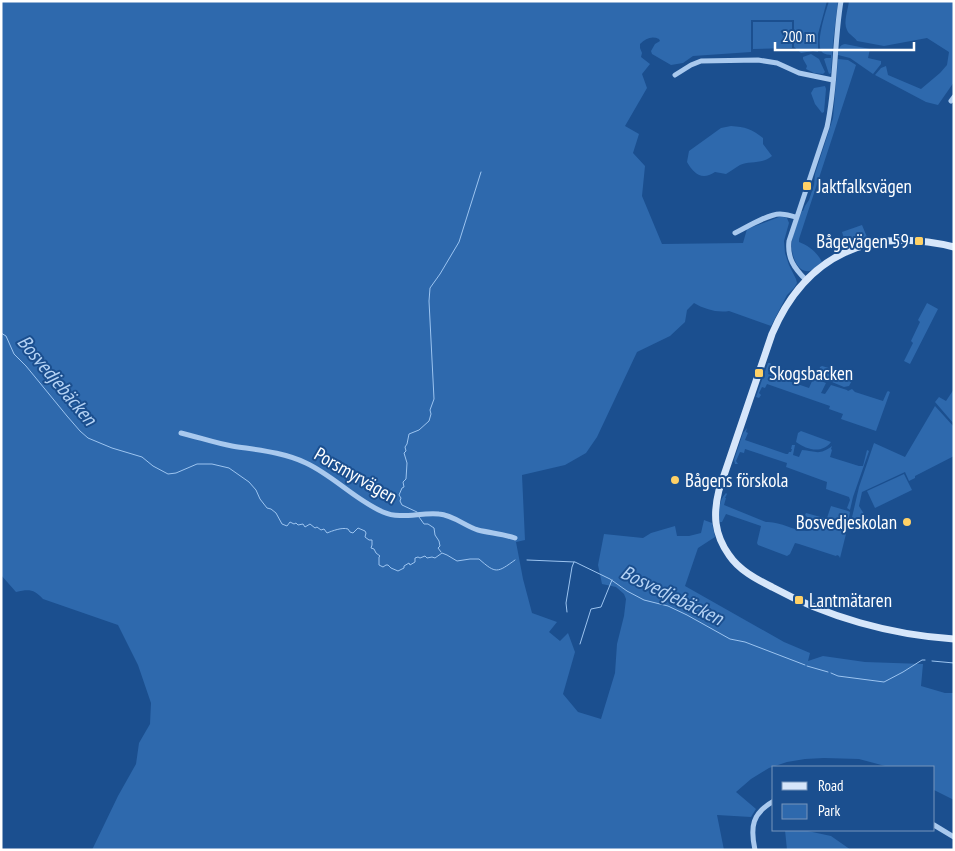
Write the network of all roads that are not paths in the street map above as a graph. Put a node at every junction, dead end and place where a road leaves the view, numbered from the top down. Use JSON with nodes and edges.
{"nodes":[{"id":1,"x":841,"y":1,"type":"edge"},
{"id":2,"x":674,"y":75,"type":"dead end"},
{"id":3,"x":833,"y":80,"type":"junction"},
{"id":4,"x":796,"y":217,"type":"junction"},
{"id":5,"x":735,"y":232,"type":"dead end"},
{"id":6,"x":954,"y":247,"type":"edge"},
{"id":7,"x":806,"y":280,"type":"junction"},
{"id":8,"x":180,"y":433,"type":"dead end"},
{"id":9,"x":515,"y":538,"type":"dead end"},
{"id":10,"x":954,"y":638,"type":"edge"},
{"id":11,"x":772,"y":803,"type":"edge"},
{"id":12,"x":935,"y":826,"type":"edge"},
{"id":13,"x":954,"y":836,"type":"edge"},
{"id":14,"x":755,"y":850,"type":"edge"}],
"edges":[{"from":1,"to":3,"type":"street"},
{"from":2,"to":3,"type":"street"},
{"from":3,"to":4,"type":"street"},
{"from":4,"to":5,"type":"street"},
{"from":4,"to":7,"type":"street"},
{"from":6,"to":7,"type":"street"},
{"from":7,"to":10,"type":"street"},
{"from":8,"to":9,"type":"street","name":"Porsmyrvägen"},
{"from":11,"to":14,"type":"street"},
{"from":12,"to":13,"type":"street"}]}
